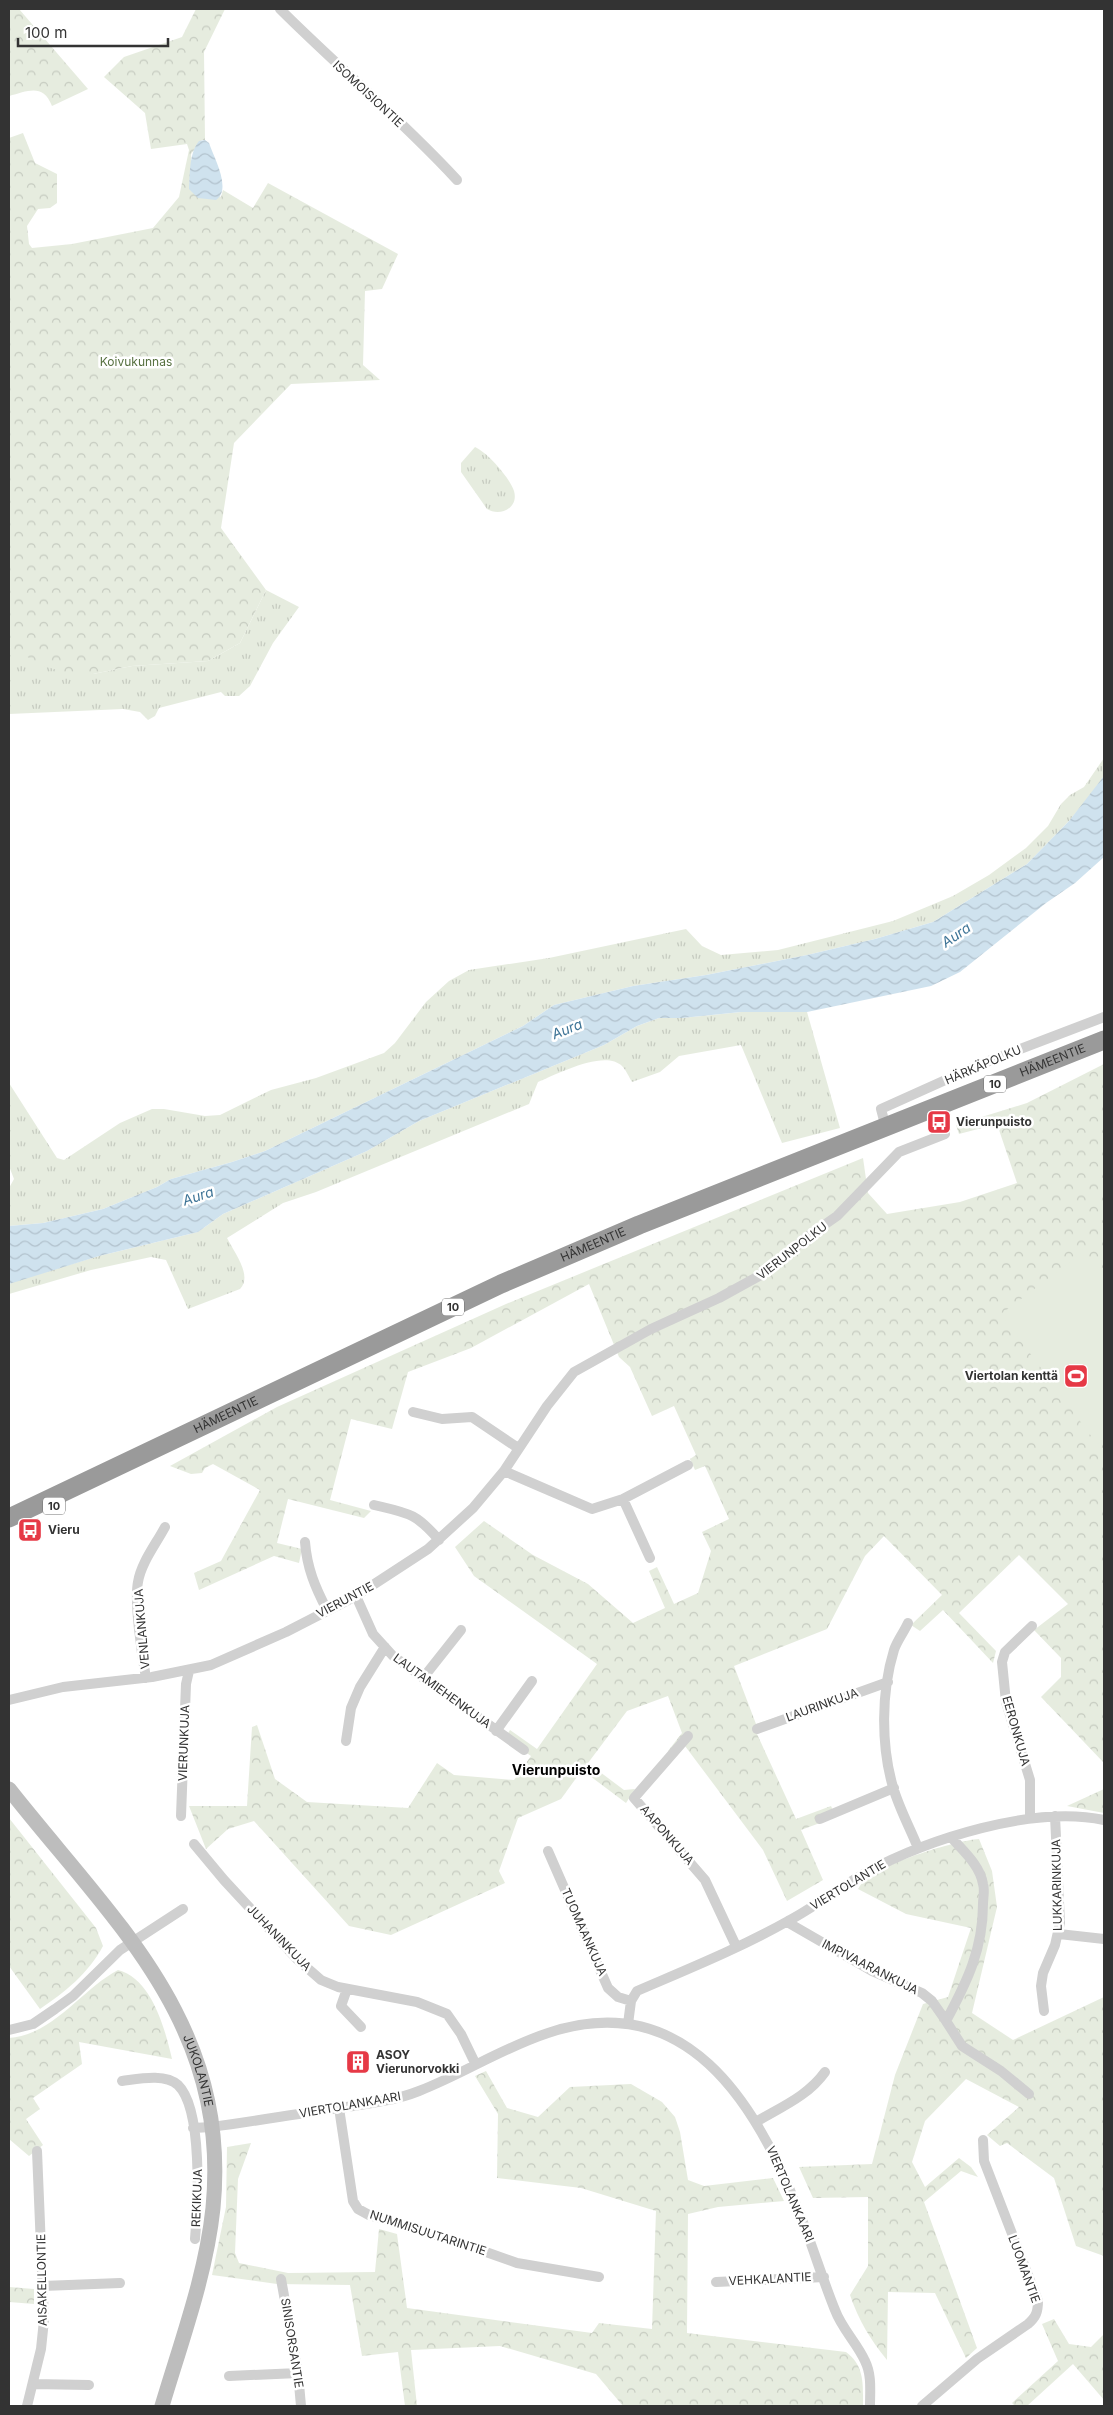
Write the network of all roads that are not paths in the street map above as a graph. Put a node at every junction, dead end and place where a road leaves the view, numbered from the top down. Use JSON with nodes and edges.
{"nodes":[{"id":1,"x":280,"y":9,"type":"edge"},
{"id":2,"x":457,"y":180,"type":"dead end"},
{"id":3,"x":1104,"y":1017,"type":"edge"},
{"id":4,"x":1104,"y":1040,"type":"edge"},
{"id":5,"x":886,"y":1128,"type":"junction"},
{"id":6,"x":944,"y":1134,"type":"dead end"},
{"id":7,"x":597,"y":1360,"type":"joint"},
{"id":8,"x":413,"y":1412,"type":"dead end"},
{"id":9,"x":518,"y":1448,"type":"junction"},
{"id":10,"x":688,"y":1465,"type":"dead end"},
{"id":11,"x":504,"y":1471,"type":"junction"},
{"id":12,"x":95,"y":1478,"type":"junction"},
{"id":13,"x":623,"y":1499,"type":"junction"},
{"id":14,"x":374,"y":1506,"type":"dead end"},
{"id":15,"x":9,"y":1518,"type":"edge"},
{"id":16,"x":165,"y":1527,"type":"dead end"},
{"id":17,"x":9,"y":1528,"type":"edge"},
{"id":18,"x":439,"y":1540,"type":"junction"},
{"id":19,"x":305,"y":1542,"type":"dead end"},
{"id":20,"x":650,"y":1558,"type":"dead end"},
{"id":21,"x":356,"y":1596,"type":"junction"},
{"id":22,"x":327,"y":1610,"type":"junction"},
{"id":23,"x":908,"y":1623,"type":"dead end"},
{"id":24,"x":1032,"y":1626,"type":"dead end"},
{"id":25,"x":461,"y":1630,"type":"dead end"},
{"id":26,"x":385,"y":1647,"type":"junction"},
{"id":27,"x":189,"y":1671,"type":"junction"},
{"id":28,"x":146,"y":1678,"type":"junction"},
{"id":29,"x":423,"y":1678,"type":"junction"},
{"id":30,"x":532,"y":1681,"type":"dead end"},
{"id":31,"x":888,"y":1682,"type":"junction"},
{"id":32,"x":9,"y":1700,"type":"edge"},
{"id":33,"x":757,"y":1729,"type":"dead end"},
{"id":34,"x":496,"y":1730,"type":"junction"},
{"id":35,"x":688,"y":1736,"type":"dead end"},
{"id":36,"x":346,"y":1741,"type":"dead end"},
{"id":37,"x":524,"y":1750,"type":"dead end"},
{"id":38,"x":894,"y":1788,"type":"junction"},
{"id":39,"x":9,"y":1789,"type":"edge"},
{"id":40,"x":181,"y":1816,"type":"dead end"},
{"id":41,"x":1055,"y":1816,"type":"junction"},
{"id":42,"x":1030,"y":1818,"type":"junction"},
{"id":43,"x":820,"y":1819,"type":"dead end"},
{"id":44,"x":1104,"y":1820,"type":"edge"},
{"id":45,"x":951,"y":1837,"type":"junction"},
{"id":46,"x":194,"y":1844,"type":"dead end"},
{"id":47,"x":918,"y":1848,"type":"junction"},
{"id":48,"x":548,"y":1851,"type":"dead end"},
{"id":49,"x":183,"y":1909,"type":"dead end"},
{"id":50,"x":787,"y":1922,"type":"junction"},
{"id":51,"x":1059,"y":1934,"type":"junction"},
{"id":52,"x":1104,"y":1939,"type":"edge"},
{"id":53,"x":133,"y":1941,"type":"junction"},
{"id":54,"x":736,"y":1946,"type":"junction"},
{"id":55,"x":348,"y":1989,"type":"junction"},
{"id":56,"x":631,"y":2000,"type":"junction"},
{"id":57,"x":1044,"y":2011,"type":"dead end"},
{"id":58,"x":946,"y":2021,"type":"junction"},
{"id":59,"x":628,"y":2024,"type":"junction"},
{"id":60,"x":360,"y":2027,"type":"dead end"},
{"id":61,"x":9,"y":2030,"type":"edge"},
{"id":62,"x":475,"y":2063,"type":"junction"},
{"id":63,"x":825,"y":2072,"type":"dead end"},
{"id":64,"x":122,"y":2081,"type":"dead end"},
{"id":65,"x":1029,"y":2094,"type":"dead end"},
{"id":66,"x":339,"y":2108,"type":"junction"},
{"id":67,"x":756,"y":2122,"type":"junction"},
{"id":68,"x":212,"y":2127,"type":"junction"},
{"id":69,"x":192,"y":2128,"type":"junction"},
{"id":70,"x":983,"y":2140,"type":"dead end"},
{"id":71,"x":37,"y":2151,"type":"dead end"},
{"id":72,"x":195,"y":2239,"type":"dead end"},
{"id":73,"x":599,"y":2276,"type":"dead end"},
{"id":74,"x":824,"y":2277,"type":"junction"},
{"id":75,"x":281,"y":2279,"type":"dead end"},
{"id":76,"x":716,"y":2282,"type":"dead end"},
{"id":77,"x":120,"y":2283,"type":"dead end"},
{"id":78,"x":43,"y":2286,"type":"junction"},
{"id":79,"x":298,"y":2372,"type":"junction"},
{"id":80,"x":230,"y":2376,"type":"dead end"},
{"id":81,"x":33,"y":2384,"type":"junction"},
{"id":82,"x":89,"y":2385,"type":"dead end"},
{"id":83,"x":26,"y":2406,"type":"edge"},
{"id":84,"x":162,"y":2406,"type":"edge"},
{"id":85,"x":301,"y":2406,"type":"edge"},
{"id":86,"x":870,"y":2406,"type":"edge"},
{"id":87,"x":922,"y":2406,"type":"edge"}],
"edges":[{"from":1,"to":2,"type":"street","name":"ISOMOISIONTIE"},
{"from":3,"to":5,"type":"street","name":"HÄRKÄPOLKU"},
{"from":4,"to":5,"type":"highway","name":"HÄMEENTIE","number":"10"},
{"from":5,"to":12,"type":"highway","name":"HÄMEENTIE","number":"10"},
{"from":6,"to":7,"type":"street","name":"VIERUNPOLKU"},
{"from":7,"to":9,"type":"street","name":"VIERUNTIE"},
{"from":8,"to":9,"type":"street"},
{"from":9,"to":11,"type":"street","name":"VIERUNTIE"},
{"from":10,"to":13,"type":"street"},
{"from":11,"to":13,"type":"street"},
{"from":11,"to":18,"type":"street","name":"VIERUNTIE"},
{"from":12,"to":15,"type":"highway","name":"HÄMEENTIE","number":"10"},
{"from":12,"to":17,"type":"highway","name":"HÄMEENTIE","number":"10"},
{"from":13,"to":20,"type":"street"},
{"from":14,"to":18,"type":"street"},
{"from":16,"to":28,"type":"street","name":"VENLANKUJA"},
{"from":18,"to":21,"type":"street","name":"VIERUNTIE"},
{"from":19,"to":22,"type":"street"},
{"from":21,"to":22,"type":"street","name":"VIERUNTIE"},
{"from":21,"to":26,"type":"street","name":"LAUTAMIEHENKUJA"},
{"from":22,"to":27,"type":"street","name":"VIERUNTIE"},
{"from":23,"to":31,"type":"street"},
{"from":24,"to":42,"type":"street","name":"EERONKUJA"},
{"from":25,"to":29,"type":"street"},
{"from":26,"to":29,"type":"street","name":"LAUTAMIEHENKUJA"},
{"from":26,"to":36,"type":"street"},
{"from":27,"to":28,"type":"street","name":"VIERUNTIE"},
{"from":27,"to":40,"type":"street","name":"VIERUNKUJA"},
{"from":28,"to":32,"type":"street","name":"VIERUNTIE"},
{"from":29,"to":34,"type":"street","name":"LAUTAMIEHENKUJA"},
{"from":30,"to":34,"type":"street"},
{"from":31,"to":33,"type":"street","name":"LAURINKUJA"},
{"from":31,"to":38,"type":"street"},
{"from":34,"to":37,"type":"street","name":"LAUTAMIEHENKUJA"},
{"from":35,"to":54,"type":"street","name":"AAPONKUJA"},
{"from":38,"to":43,"type":"street"},
{"from":38,"to":47,"type":"street"},
{"from":39,"to":53,"type":"street","name":"JUKOLANTIE"},
{"from":41,"to":42,"type":"street","name":"VIERTOLANTIE"},
{"from":41,"to":44,"type":"street","name":"VIERTOLANTIE"},
{"from":41,"to":51,"type":"street","name":"LUKKARINKUJA"},
{"from":42,"to":45,"type":"street","name":"VIERTOLANTIE"},
{"from":45,"to":47,"type":"street","name":"VIERTOLANTIE"},
{"from":45,"to":58,"type":"street"},
{"from":46,"to":55,"type":"street","name":"JUHANINKUJA"},
{"from":47,"to":50,"type":"street","name":"VIERTOLANTIE"},
{"from":48,"to":56,"type":"street","name":"TUOMAANKUJA"},
{"from":49,"to":53,"type":"street"},
{"from":50,"to":54,"type":"street","name":"VIERTOLANTIE"},
{"from":50,"to":58,"type":"street","name":"IMPIVAARANKUJA"},
{"from":51,"to":52,"type":"street"},
{"from":51,"to":57,"type":"street","name":"LUKKARINKUJA"},
{"from":53,"to":61,"type":"street"},
{"from":53,"to":68,"type":"street","name":"JUKOLANTIE"},
{"from":54,"to":56,"type":"street","name":"VIERTOLANTIE"},
{"from":55,"to":60,"type":"street"},
{"from":55,"to":62,"type":"street","name":"JUHANINKUJA"},
{"from":56,"to":59,"type":"street"},
{"from":58,"to":65,"type":"street","name":"IMPIVAARANKUJA"},
{"from":59,"to":62,"type":"street","name":"VIERTOLANKAARI"},
{"from":59,"to":67,"type":"street","name":"VIERTOLANKAARI"},
{"from":62,"to":66,"type":"street","name":"VIERTOLANKAARI"},
{"from":63,"to":67,"type":"street"},
{"from":64,"to":69,"type":"street","name":"REKIKUJA"},
{"from":66,"to":68,"type":"street","name":"VIERTOLANKAARI"},
{"from":66,"to":73,"type":"street","name":"NUMMISUUTARINTIE"},
{"from":67,"to":74,"type":"street","name":"VIERTOLANKAARI"},
{"from":68,"to":69,"type":"street"},
{"from":68,"to":84,"type":"street","name":"JUKOLANTIE"},
{"from":69,"to":72,"type":"street","name":"REKIKUJA"},
{"from":70,"to":87,"type":"street","name":"LUOMANTIE"},
{"from":71,"to":78,"type":"street","name":"AISAKELLONTIE"},
{"from":74,"to":76,"type":"street","name":"VEHKALANTIE"},
{"from":74,"to":86,"type":"street","name":"VIERTOLANKAARI"},
{"from":75,"to":79,"type":"street","name":"SINISORSANTIE"},
{"from":77,"to":78,"type":"street"},
{"from":78,"to":81,"type":"street","name":"AISAKELLONTIE"},
{"from":79,"to":80,"type":"street"},
{"from":79,"to":85,"type":"street","name":"SINISORSANTIE"},
{"from":81,"to":82,"type":"street"},
{"from":81,"to":83,"type":"street","name":"AISAKELLONTIE"}]}
